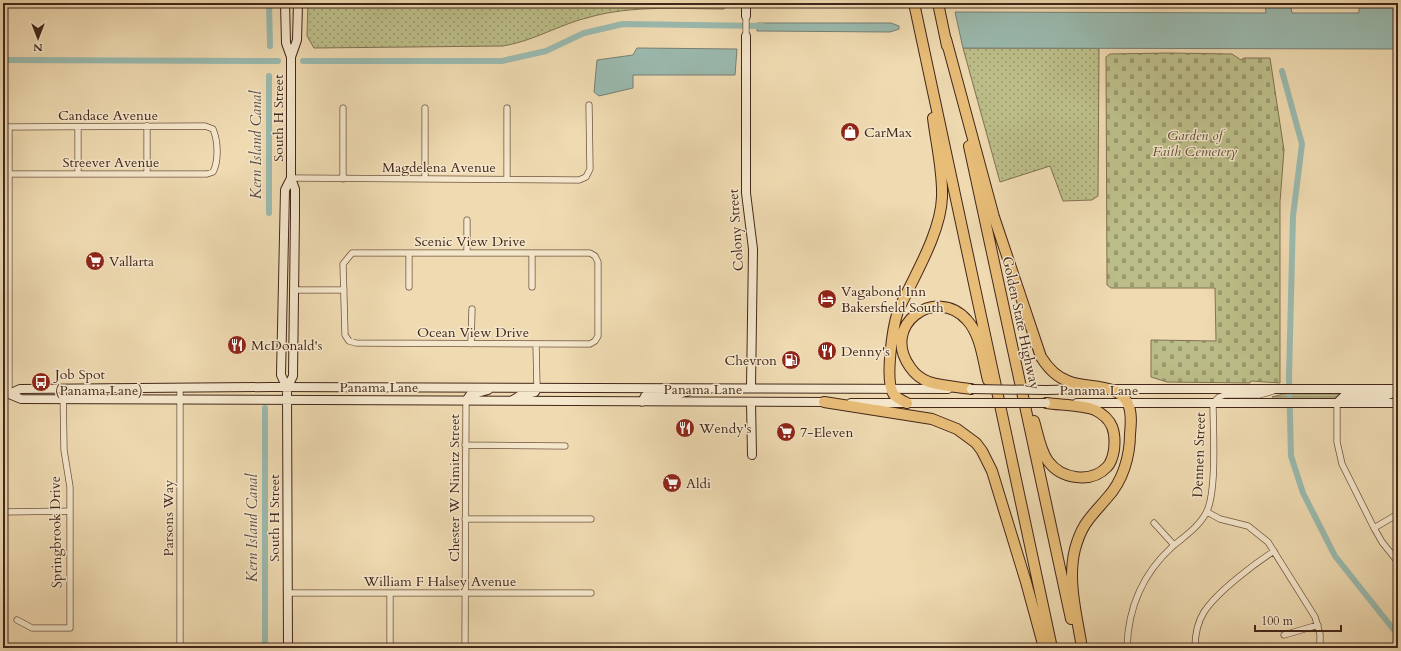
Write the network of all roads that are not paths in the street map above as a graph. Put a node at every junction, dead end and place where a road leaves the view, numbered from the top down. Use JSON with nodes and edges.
{"nodes":[{"id":1,"x":285,"y":3,"type":"edge"},
{"id":2,"x":298,"y":3,"type":"edge"},
{"id":3,"x":746,"y":3,"type":"edge"},
{"id":4,"x":914,"y":3,"type":"edge"},
{"id":5,"x":938,"y":3,"type":"edge"},
{"id":6,"x":746,"y":16,"type":"joint"},
{"id":7,"x":746,"y":36,"type":"joint"},
{"id":8,"x":946,"y":39,"type":"junction"},
{"id":9,"x":923,"y":42,"type":"junction"},
{"id":10,"x":290,"y":57,"type":"junction"},
{"id":11,"x":589,"y":105,"type":"dead end"},
{"id":12,"x":343,"y":108,"type":"dead end"},
{"id":13,"x":425,"y":108,"type":"dead end"},
{"id":14,"x":507,"y":108,"type":"dead end"},
{"id":15,"x":147,"y":126,"type":"junction"},
{"id":16,"x":6,"y":127,"type":"edge"},
{"id":17,"x":78,"y":127,"type":"junction"},
{"id":18,"x":213,"y":172,"type":"joint"},
{"id":19,"x":9,"y":174,"type":"junction"},
{"id":20,"x":78,"y":174,"type":"junction"},
{"id":21,"x":147,"y":174,"type":"junction"},
{"id":22,"x":291,"y":178,"type":"junction"},
{"id":23,"x":343,"y":179,"type":"junction"},
{"id":24,"x":425,"y":179,"type":"junction"},
{"id":25,"x":507,"y":179,"type":"junction"},
{"id":26,"x":468,"y":220,"type":"dead end"},
{"id":27,"x":284,"y":231,"type":"junction"},
{"id":28,"x":409,"y":253,"type":"junction"},
{"id":29,"x":468,"y":253,"type":"junction"},
{"id":30,"x":532,"y":253,"type":"junction"},
{"id":31,"x":409,"y":287,"type":"dead end"},
{"id":32,"x":532,"y":288,"type":"dead end"},
{"id":33,"x":294,"y":290,"type":"junction"},
{"id":34,"x":344,"y":290,"type":"junction"},
{"id":35,"x":284,"y":291,"type":"junction"},
{"id":36,"x":472,"y":309,"type":"dead end"},
{"id":37,"x":1007,"y":324,"type":"junction"},
{"id":38,"x":294,"y":328,"type":"junction"},
{"id":39,"x":595,"y":341,"type":"joint"},
{"id":40,"x":6,"y":342,"type":"edge"},
{"id":41,"x":472,"y":344,"type":"junction"},
{"id":42,"x":536,"y":344,"type":"junction"},
{"id":43,"x":492,"y":387,"type":"junction"},
{"id":44,"x":180,"y":388,"type":"junction"},
{"id":45,"x":287,"y":388,"type":"junction"},
{"id":46,"x":537,"y":388,"type":"junction"},
{"id":47,"x":696,"y":388,"type":"junction"},
{"id":48,"x":751,"y":388,"type":"junction"},
{"id":49,"x":63,"y":389,"type":"junction"},
{"id":50,"x":891,"y":389,"type":"junction"},
{"id":51,"x":971,"y":389,"type":"junction"},
{"id":52,"x":1110,"y":389,"type":"junction"},
{"id":53,"x":1282,"y":389,"type":"junction"},
{"id":54,"x":1398,"y":390,"type":"edge"},
{"id":55,"x":6,"y":394,"type":"edge"},
{"id":56,"x":63,"y":399,"type":"junction"},
{"id":57,"x":180,"y":399,"type":"junction"},
{"id":58,"x":287,"y":400,"type":"junction"},
{"id":59,"x":466,"y":401,"type":"junction"},
{"id":60,"x":512,"y":401,"type":"junction"},
{"id":61,"x":642,"y":402,"type":"junction"},
{"id":62,"x":751,"y":402,"type":"junction"},
{"id":63,"x":824,"y":402,"type":"junction"},
{"id":64,"x":1128,"y":402,"type":"junction"},
{"id":65,"x":907,"y":403,"type":"junction"},
{"id":66,"x":1046,"y":403,"type":"junction"},
{"id":67,"x":1213,"y":403,"type":"junction"},
{"id":68,"x":1337,"y":403,"type":"junction"},
{"id":69,"x":1398,"y":403,"type":"edge"},
{"id":70,"x":465,"y":446,"type":"junction"},
{"id":71,"x":565,"y":446,"type":"dead end"},
{"id":72,"x":752,"y":455,"type":"dead end"},
{"id":73,"x":1014,"y":471,"type":"junction"},
{"id":74,"x":3,"y":512,"type":"edge"},
{"id":75,"x":70,"y":512,"type":"junction"},
{"id":76,"x":1206,"y":512,"type":"junction"},
{"id":77,"x":1398,"y":514,"type":"edge"},
{"id":78,"x":465,"y":519,"type":"junction"},
{"id":79,"x":591,"y":519,"type":"dead end"},
{"id":80,"x":1154,"y":523,"type":"dead end"},
{"id":81,"x":1374,"y":528,"type":"junction"},
{"id":82,"x":1174,"y":545,"type":"junction"},
{"id":83,"x":1274,"y":551,"type":"junction"},
{"id":84,"x":1398,"y":562,"type":"edge"},
{"id":85,"x":288,"y":593,"type":"junction"},
{"id":86,"x":390,"y":593,"type":"junction"},
{"id":87,"x":465,"y":593,"type":"junction"},
{"id":88,"x":591,"y":593,"type":"dead end"},
{"id":89,"x":17,"y":620,"type":"dead end"},
{"id":90,"x":1318,"y":625,"type":"junction"},
{"id":91,"x":1284,"y":635,"type":"dead end"},
{"id":92,"x":180,"y":648,"type":"edge"},
{"id":93,"x":288,"y":648,"type":"edge"},
{"id":94,"x":390,"y":648,"type":"edge"},
{"id":95,"x":465,"y":648,"type":"edge"},
{"id":96,"x":1044,"y":648,"type":"edge"},
{"id":97,"x":1052,"y":648,"type":"edge"},
{"id":98,"x":1078,"y":648,"type":"edge"},
{"id":99,"x":1082,"y":648,"type":"edge"},
{"id":100,"x":1127,"y":648,"type":"edge"},
{"id":101,"x":1195,"y":648,"type":"edge"},
{"id":102,"x":1320,"y":648,"type":"edge"}],
"edges":[{"from":1,"to":10,"type":"main road","name":"South H Street"},
{"from":2,"to":10,"type":"main road","name":"South H Street"},
{"from":3,"to":6,"type":"main road","name":"Colony Street"},
{"from":4,"to":9,"type":"highway"},
{"from":5,"to":8,"type":"highway","name":"Golden State Highway"},
{"from":6,"to":7,"type":"street","name":"Colony Street"},
{"from":7,"to":48,"type":"main road","name":"Colony Street"},
{"from":8,"to":37,"type":"highway","name":"Golden State Highway"},
{"from":8,"to":52,"type":"highway"},
{"from":9,"to":50,"type":"highway"},
{"from":9,"to":73,"type":"highway"},
{"from":10,"to":22,"type":"main road","name":"South H Street"},
{"from":11,"to":25,"type":"street","name":"Magdelena Avenue"},
{"from":12,"to":23,"type":"street"},
{"from":13,"to":24,"type":"street"},
{"from":14,"to":25,"type":"street"},
{"from":15,"to":17,"type":"street","name":"Candace Avenue"},
{"from":15,"to":18,"type":"street","name":"Candace Avenue"},
{"from":15,"to":21,"type":"street"},
{"from":16,"to":17,"type":"street","name":"Candace Avenue"},
{"from":16,"to":19,"type":"street"},
{"from":17,"to":20,"type":"street"},
{"from":18,"to":21,"type":"street","name":"Streever Avenue"},
{"from":19,"to":20,"type":"street","name":"Streever Avenue"},
{"from":19,"to":40,"type":"street"},
{"from":20,"to":21,"type":"street","name":"Streever Avenue"},
{"from":22,"to":23,"type":"street","name":"Magdelena Avenue"},
{"from":22,"to":27,"type":"main road","name":"South H Street"},
{"from":22,"to":33,"type":"main road","name":"South H Street"},
{"from":23,"to":24,"type":"street","name":"Magdelena Avenue"},
{"from":24,"to":25,"type":"street","name":"Magdelena Avenue"},
{"from":26,"to":29,"type":"street"},
{"from":27,"to":33,"type":"main road"},
{"from":27,"to":35,"type":"main road","name":"South H Street"},
{"from":28,"to":29,"type":"street","name":"Scenic View Drive"},
{"from":28,"to":31,"type":"street"},
{"from":28,"to":34,"type":"street","name":"Scenic View Drive"},
{"from":29,"to":30,"type":"street","name":"Scenic View Drive"},
{"from":30,"to":32,"type":"street"},
{"from":30,"to":39,"type":"street","name":"Scenic View Drive"},
{"from":33,"to":34,"type":"street"},
{"from":33,"to":38,"type":"main road","name":"South H Street"},
{"from":34,"to":41,"type":"street","name":"Ocean View Drive"},
{"from":35,"to":38,"type":"main road"},
{"from":35,"to":45,"type":"main road","name":"South H Street"},
{"from":36,"to":41,"type":"street"},
{"from":37,"to":66,"type":"highway"},
{"from":37,"to":98,"type":"highway","name":"Golden State Highway"},
{"from":38,"to":45,"type":"main road","name":"South H Street"},
{"from":39,"to":42,"type":"street","name":"Ocean View Drive"},
{"from":40,"to":55,"type":"street"},
{"from":41,"to":42,"type":"street","name":"Ocean View Drive"},
{"from":42,"to":46,"type":"street"},
{"from":43,"to":45,"type":"main road","name":"Panama Lane"},
{"from":43,"to":46,"type":"main road","name":"Panama Lane"},
{"from":43,"to":59,"type":"main road"},
{"from":44,"to":45,"type":"main road","name":"Panama Lane"},
{"from":44,"to":49,"type":"main road","name":"Panama Lane"},
{"from":44,"to":57,"type":"street","name":"Parsons Way"},
{"from":45,"to":58,"type":"main road","name":"South H Street"},
{"from":46,"to":47,"type":"main road","name":"Panama Lane"},
{"from":46,"to":60,"type":"main road"},
{"from":47,"to":48,"type":"main road","name":"Panama Lane"},
{"from":47,"to":61,"type":"main road"},
{"from":48,"to":50,"type":"main road","name":"Panama Lane"},
{"from":48,"to":62,"type":"street","name":"Colony Street"},
{"from":49,"to":55,"type":"main road","name":"Panama Lane"},
{"from":49,"to":56,"type":"street","name":"Springbrook Drive"},
{"from":50,"to":51,"type":"main road","name":"Panama Lane"},
{"from":50,"to":65,"type":"highway"},
{"from":51,"to":52,"type":"main road","name":"Panama Lane","bridge":true},
{"from":51,"to":73,"type":"highway"},
{"from":52,"to":53,"type":"main road","name":"Panama Lane"},
{"from":52,"to":64,"type":"highway"},
{"from":53,"to":54,"type":"main road","name":"Panama Lane"},
{"from":53,"to":67,"type":"street","name":"Dennen Street"},
{"from":54,"to":68,"type":"main road"},
{"from":55,"to":56,"type":"main road","name":"Panama Lane"},
{"from":56,"to":57,"type":"main road","name":"Panama Lane"},
{"from":56,"to":75,"type":"street","name":"Springbrook Drive"},
{"from":57,"to":58,"type":"main road","name":"Panama Lane"},
{"from":57,"to":92,"type":"street","name":"Parsons Way"},
{"from":58,"to":59,"type":"main road","name":"Panama Lane"},
{"from":58,"to":85,"type":"main road","name":"South H Street"},
{"from":59,"to":60,"type":"main road","name":"Panama Lane"},
{"from":59,"to":70,"type":"street","name":"Chester W Nimitz Street"},
{"from":60,"to":61,"type":"main road","name":"Panama Lane"},
{"from":61,"to":62,"type":"main road","name":"Panama Lane"},
{"from":62,"to":63,"type":"main road","name":"Panama Lane"},
{"from":62,"to":72,"type":"main road","name":"Colony Street"},
{"from":63,"to":65,"type":"main road","name":"Panama Lane"},
{"from":63,"to":96,"type":"highway"},
{"from":64,"to":66,"type":"main road","name":"Panama Lane"},
{"from":64,"to":67,"type":"main road","name":"Panama Lane"},
{"from":64,"to":99,"type":"highway"},
{"from":65,"to":66,"type":"main road","name":"Panama Lane","bridge":true},
{"from":67,"to":68,"type":"main road","name":"Panama Lane"},
{"from":67,"to":76,"type":"street","name":"Dennen Street"},
{"from":68,"to":69,"type":"main road","name":"Panama Lane"},
{"from":68,"to":81,"type":"street"},
{"from":70,"to":71,"type":"street"},
{"from":70,"to":78,"type":"street","name":"Chester W Nimitz Street"},
{"from":73,"to":97,"type":"highway"},
{"from":74,"to":75,"type":"street"},
{"from":75,"to":89,"type":"street","name":"Springbrook Drive"},
{"from":76,"to":82,"type":"street","name":"Dennen Street"},
{"from":76,"to":83,"type":"street"},
{"from":77,"to":81,"type":"street"},
{"from":78,"to":79,"type":"street"},
{"from":78,"to":87,"type":"street","name":"Chester W Nimitz Street"},
{"from":80,"to":82,"type":"street"},
{"from":81,"to":84,"type":"street"},
{"from":82,"to":100,"type":"street","name":"Dennen Street"},
{"from":83,"to":90,"type":"street"},
{"from":83,"to":101,"type":"street"},
{"from":85,"to":86,"type":"street","name":"William F Halsey Avenue"},
{"from":85,"to":93,"type":"main road","name":"South H Street"},
{"from":86,"to":87,"type":"street","name":"William F Halsey Avenue"},
{"from":86,"to":94,"type":"street"},
{"from":87,"to":88,"type":"street","name":"William F Halsey Avenue"},
{"from":87,"to":95,"type":"street","name":"Chester W Nimitz Street"},
{"from":90,"to":91,"type":"street"},
{"from":90,"to":102,"type":"street"}]}
